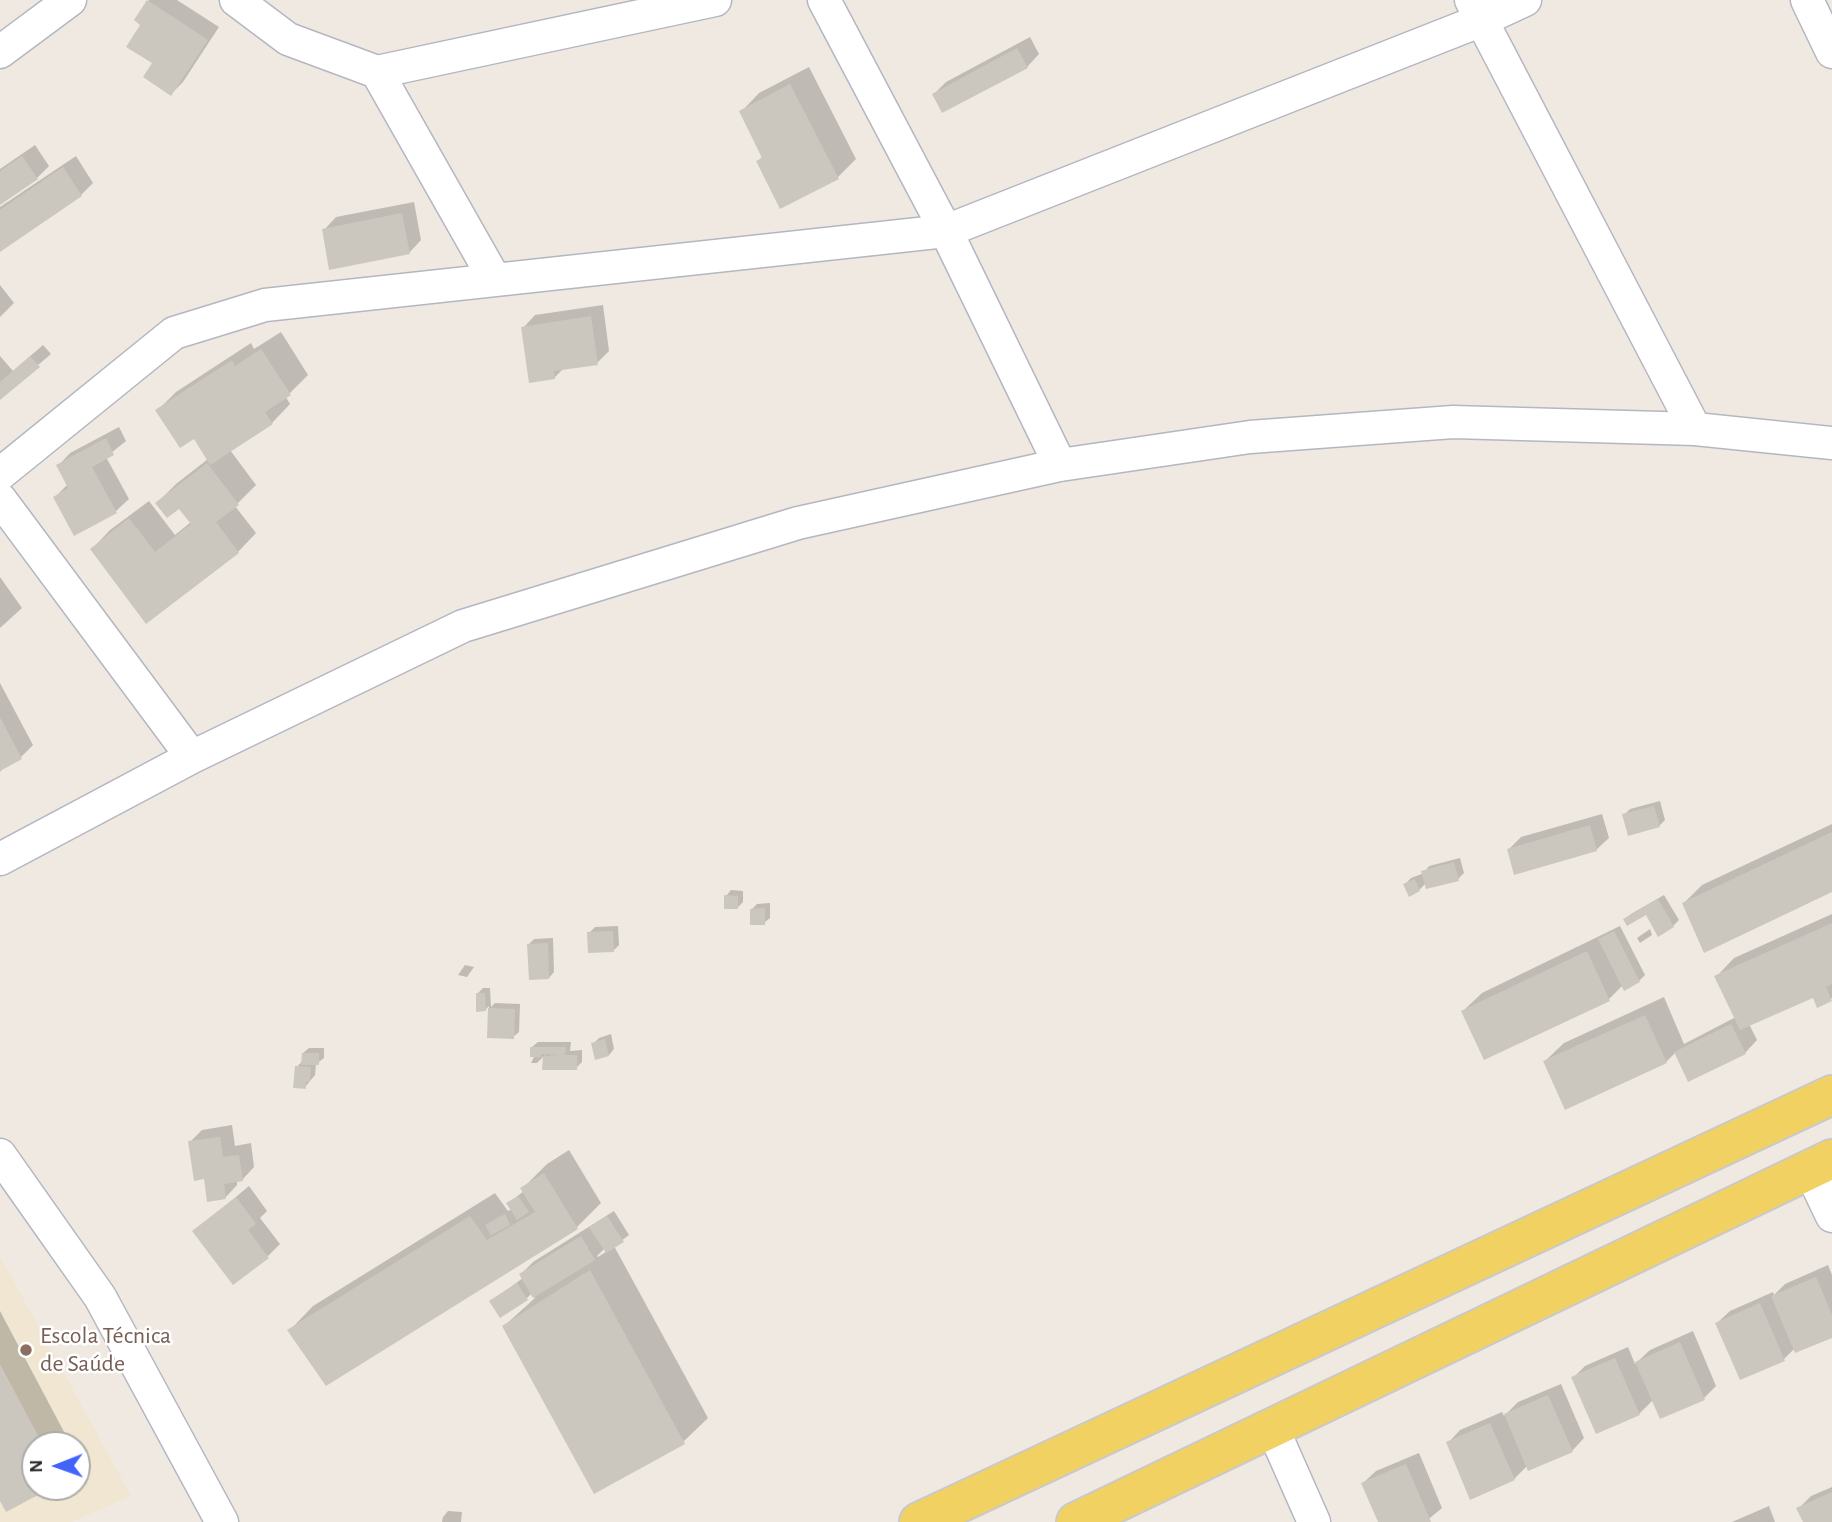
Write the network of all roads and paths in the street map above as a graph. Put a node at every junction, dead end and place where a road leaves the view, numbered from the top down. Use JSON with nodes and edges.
{"nodes":[{"id":1,"x":70,"y":0,"type":"edge"},
{"id":2,"x":236,"y":0,"type":"edge"},
{"id":3,"x":715,"y":0,"type":"edge"},
{"id":4,"x":824,"y":0,"type":"edge"},
{"id":5,"x":1525,"y":0,"type":"edge"},
{"id":6,"x":1807,"y":0,"type":"edge"},
{"id":7,"x":1477,"y":10,"type":"edge"},
{"id":8,"x":0,"y":52,"type":"edge"},
{"id":9,"x":1832,"y":52,"type":"edge"},
{"id":10,"x":377,"y":72,"type":"junction"},
{"id":11,"x":946,"y":231,"type":"junction"},
{"id":12,"x":495,"y":280,"type":"junction"},
{"id":13,"x":1695,"y":429,"type":"junction"},
{"id":14,"x":1832,"y":443,"type":"edge"},
{"id":15,"x":1060,"y":465,"type":"junction"},
{"id":16,"x":0,"y":474,"type":"edge"},
{"id":17,"x":0,"y":499,"type":"edge"},
{"id":18,"x":192,"y":757,"type":"junction"},
{"id":19,"x":0,"y":859,"type":"edge"},
{"id":20,"x":1832,"y":1095,"type":"edge"},
{"id":21,"x":0,"y":1155,"type":"edge"},
{"id":22,"x":1821,"y":1164,"type":"edge"},
{"id":23,"x":1832,"y":1216,"type":"edge"},
{"id":24,"x":1272,"y":1427,"type":"junction"},
{"id":25,"x":222,"y":1522,"type":"edge"},
{"id":26,"x":919,"y":1522,"type":"edge"},
{"id":27,"x":1076,"y":1522,"type":"edge"},
{"id":28,"x":1314,"y":1522,"type":"edge"}],
"edges":[{"from":1,"to":8,"type":"street"},
{"from":2,"to":10,"type":"street"},
{"from":3,"to":10,"type":"street"},
{"from":4,"to":11,"type":"street"},
{"from":5,"to":7,"type":"street"},
{"from":6,"to":9,"type":"street"},
{"from":7,"to":11,"type":"street"},
{"from":7,"to":13,"type":"street"},
{"from":10,"to":12,"type":"street"},
{"from":11,"to":12,"type":"street"},
{"from":11,"to":15,"type":"street"},
{"from":12,"to":16,"type":"street"},
{"from":13,"to":14,"type":"street"},
{"from":13,"to":15,"type":"street"},
{"from":15,"to":18,"type":"street"},
{"from":17,"to":18,"type":"street"},
{"from":18,"to":19,"type":"street"},
{"from":20,"to":26,"type":"main road"},
{"from":21,"to":25,"type":"street"},
{"from":22,"to":23,"type":"street"},
{"from":22,"to":24,"type":"main road"},
{"from":24,"to":27,"type":"main road"},
{"from":24,"to":28,"type":"street"}]}
